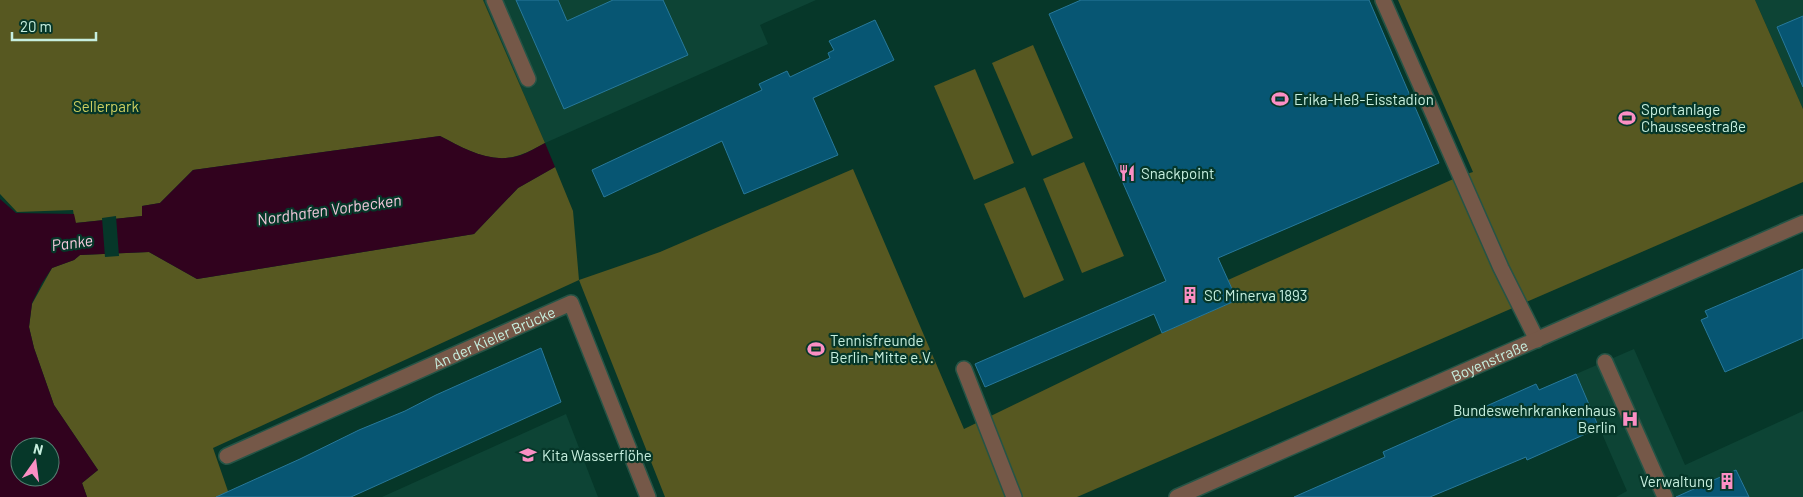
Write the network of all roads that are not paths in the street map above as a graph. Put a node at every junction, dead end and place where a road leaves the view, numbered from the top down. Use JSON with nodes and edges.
{"nodes":[{"id":1,"x":494,"y":0,"type":"edge"},
{"id":2,"x":1383,"y":0,"type":"edge"},
{"id":3,"x":528,"y":79,"type":"dead end"},
{"id":4,"x":1803,"y":223,"type":"edge"},
{"id":5,"x":1537,"y":340,"type":"junction"},
{"id":6,"x":1605,"y":362,"type":"dead end"},
{"id":7,"x":964,"y":369,"type":"dead end"},
{"id":8,"x":227,"y":456,"type":"dead end"},
{"id":9,"x":648,"y":497,"type":"edge"},
{"id":10,"x":1014,"y":497,"type":"edge"},
{"id":11,"x":1177,"y":497,"type":"edge"},
{"id":12,"x":1665,"y":497,"type":"edge"}],
"edges":[{"from":1,"to":3,"type":"street"},
{"from":2,"to":5,"type":"street"},
{"from":4,"to":5,"type":"street","name":"Boyenstraße"},
{"from":5,"to":11,"type":"street","name":"Boyenstraße"},
{"from":6,"to":12,"type":"street"},
{"from":7,"to":10,"type":"street"},
{"from":8,"to":9,"type":"street","name":"An der Kieler Brücke"}]}
